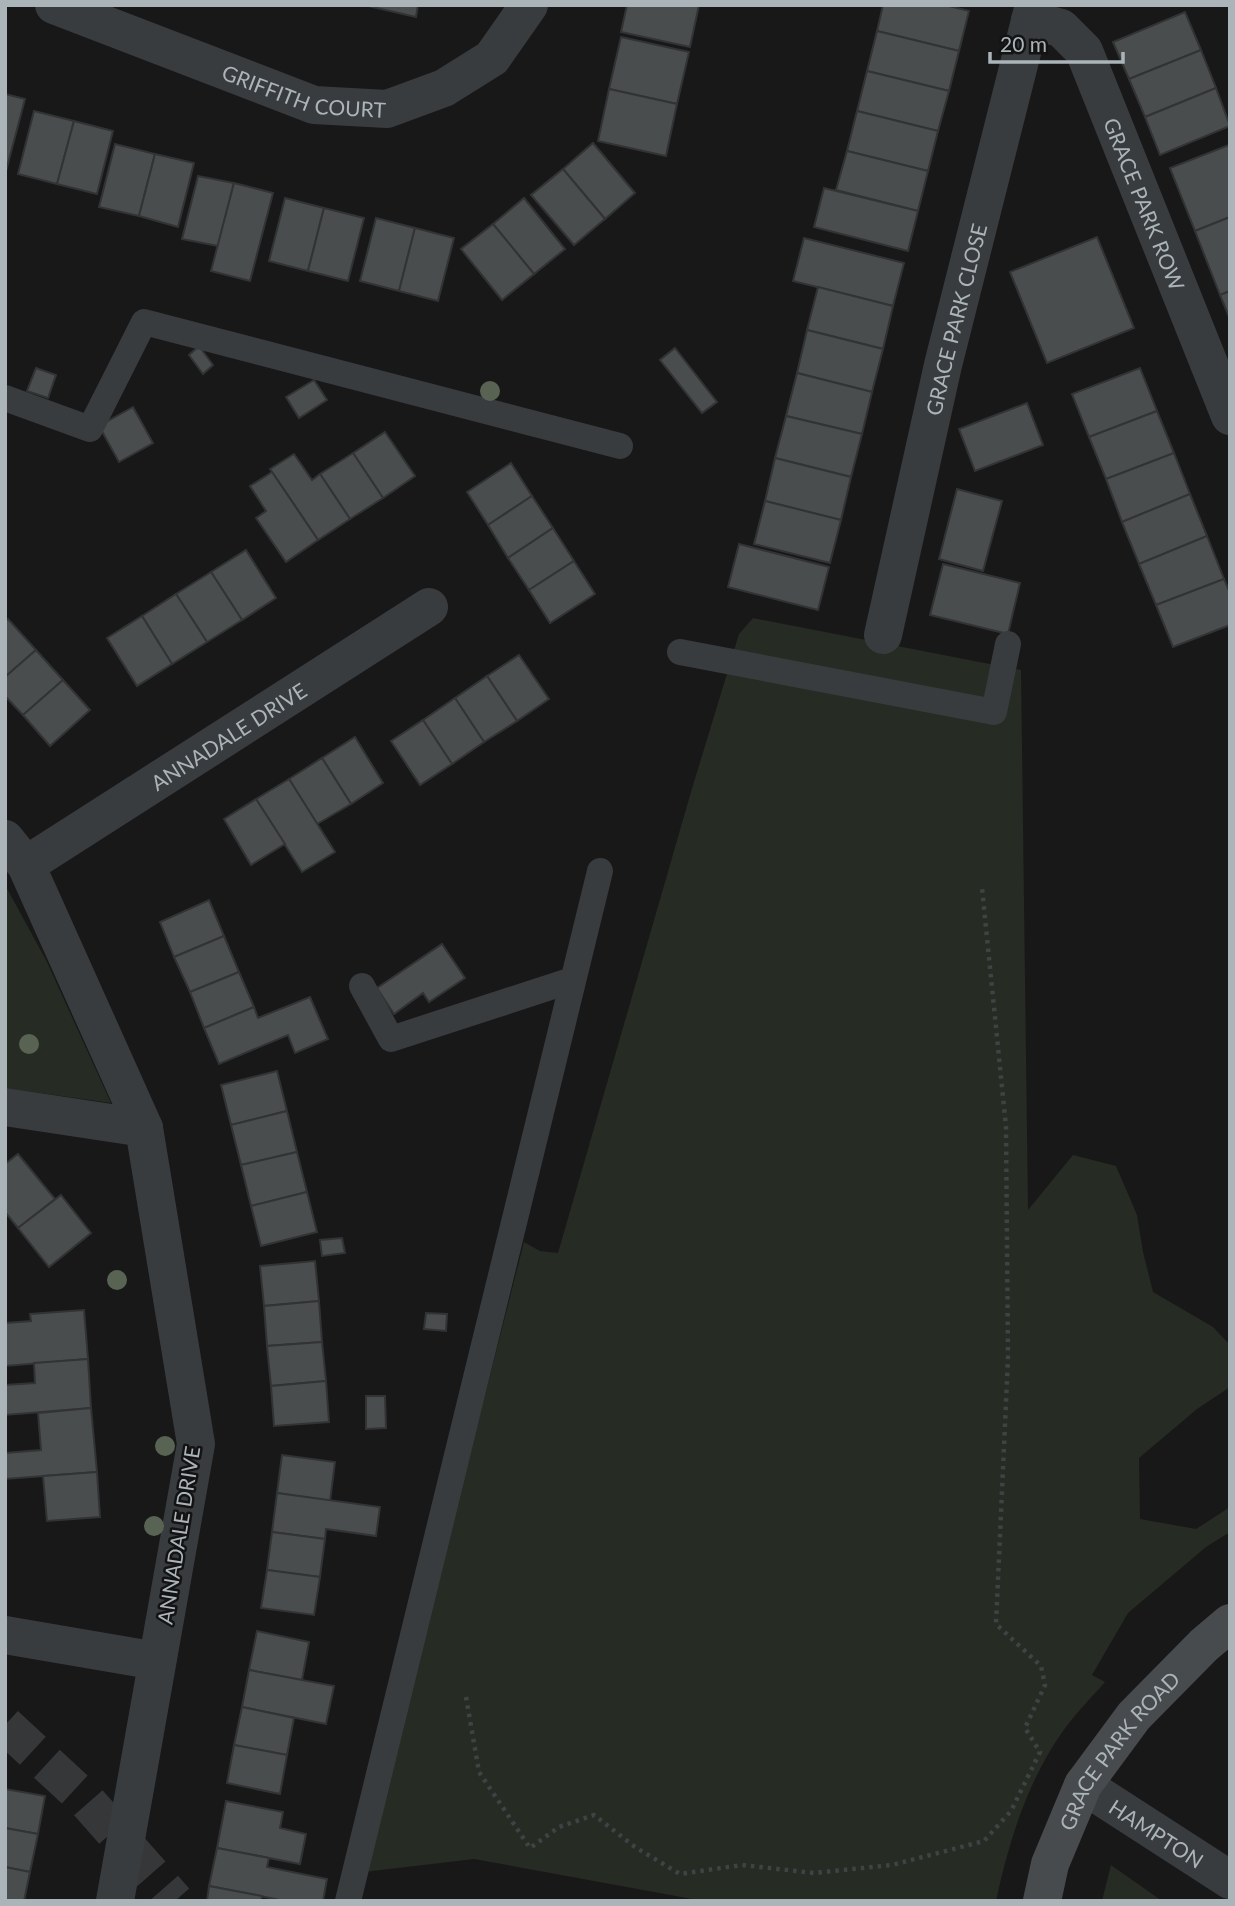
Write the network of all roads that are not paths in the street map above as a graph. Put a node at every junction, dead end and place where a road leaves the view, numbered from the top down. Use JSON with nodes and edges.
{"nodes":[{"id":1,"x":54,"y":5,"type":"edge"},
{"id":2,"x":529,"y":5,"type":"edge"},
{"id":3,"x":1032,"y":13,"type":"edge"},
{"id":4,"x":5,"y":398,"type":"edge"},
{"id":5,"x":1230,"y":416,"type":"edge"},
{"id":6,"x":620,"y":446,"type":"dead end"},
{"id":7,"x":429,"y":607,"type":"dead end"},
{"id":8,"x":883,"y":635,"type":"dead end"},
{"id":9,"x":1008,"y":644,"type":"dead end"},
{"id":10,"x":680,"y":652,"type":"dead end"},
{"id":11,"x":16,"y":852,"type":"edge"},
{"id":12,"x":600,"y":871,"type":"dead end"},
{"id":13,"x":572,"y":980,"type":"junction"},
{"id":14,"x":362,"y":986,"type":"dead end"},
{"id":15,"x":5,"y":1107,"type":"edge"},
{"id":16,"x":144,"y":1128,"type":"junction"},
{"id":17,"x":1230,"y":1623,"type":"edge"},
{"id":18,"x":5,"y":1635,"type":"edge"},
{"id":19,"x":158,"y":1661,"type":"junction"},
{"id":20,"x":1083,"y":1785,"type":"junction"},
{"id":21,"x":1230,"y":1880,"type":"edge"},
{"id":22,"x":115,"y":1901,"type":"edge"},
{"id":23,"x":348,"y":1901,"type":"edge"},
{"id":24,"x":1042,"y":1901,"type":"edge"}],
"edges":[{"from":1,"to":2,"type":"street","name":"GRIFFITH COURT"},
{"from":3,"to":5,"type":"street","name":"GRACE PARK ROW"},
{"from":3,"to":8,"type":"street","name":"GRACE PARK CLOSE"},
{"from":4,"to":6,"type":"lane"},
{"from":7,"to":11,"type":"street","name":"ANNADALE DRIVE"},
{"from":9,"to":10,"type":"lane"},
{"from":11,"to":16,"type":"street","name":"ANNADALE DRIVE"},
{"from":12,"to":13,"type":"lane"},
{"from":13,"to":14,"type":"lane"},
{"from":13,"to":23,"type":"lane"},
{"from":15,"to":16,"type":"street"},
{"from":16,"to":19,"type":"street","name":"ANNADALE DRIVE"},
{"from":17,"to":20,"type":"street","name":"GRACE PARK ROAD"},
{"from":18,"to":19,"type":"street"},
{"from":19,"to":22,"type":"street","name":"ANNADALE DRIVE"},
{"from":20,"to":21,"type":"street","name":"HAMPTON"},
{"from":20,"to":24,"type":"street","name":"GRACE PARK ROAD"}]}
